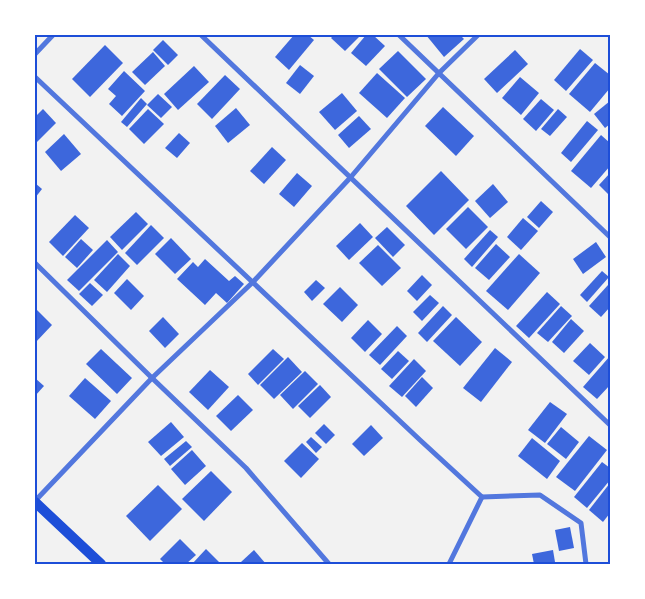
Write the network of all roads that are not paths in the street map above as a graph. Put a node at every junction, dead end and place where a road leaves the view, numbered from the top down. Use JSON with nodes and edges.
{"nodes":[{"id":1,"x":53,"y":35,"type":"edge"},
{"id":2,"x":201,"y":35,"type":"edge"},
{"id":3,"x":399,"y":35,"type":"edge"},
{"id":4,"x":478,"y":35,"type":"edge"},
{"id":5,"x":35,"y":54,"type":"edge"},
{"id":6,"x":439,"y":73,"type":"junction"},
{"id":7,"x":35,"y":77,"type":"edge"},
{"id":8,"x":350,"y":178,"type":"junction"},
{"id":9,"x":610,"y":237,"type":"edge"},
{"id":10,"x":35,"y":263,"type":"edge"},
{"id":11,"x":253,"y":282,"type":"junction"},
{"id":12,"x":152,"y":378,"type":"junction"},
{"id":13,"x":610,"y":425,"type":"edge"},
{"id":14,"x":482,"y":497,"type":"junction"},
{"id":15,"x":35,"y":502,"type":"edge"},
{"id":16,"x":101,"y":564,"type":"edge"},
{"id":17,"x":329,"y":564,"type":"edge"},
{"id":18,"x":450,"y":564,"type":"edge"},
{"id":19,"x":586,"y":564,"type":"edge"}],
"edges":[{"from":1,"to":5,"type":"street"},
{"from":2,"to":8,"type":"street"},
{"from":3,"to":6,"type":"street"},
{"from":4,"to":6,"type":"street"},
{"from":6,"to":8,"type":"street"},
{"from":6,"to":9,"type":"street"},
{"from":7,"to":11,"type":"street"},
{"from":8,"to":11,"type":"street"},
{"from":8,"to":13,"type":"street"},
{"from":10,"to":12,"type":"street"},
{"from":11,"to":12,"type":"street"},
{"from":11,"to":14,"type":"street"},
{"from":12,"to":15,"type":"street"},
{"from":12,"to":17,"type":"street"},
{"from":14,"to":18,"type":"street"},
{"from":14,"to":19,"type":"street"},
{"from":15,"to":16,"type":"main road"}]}
